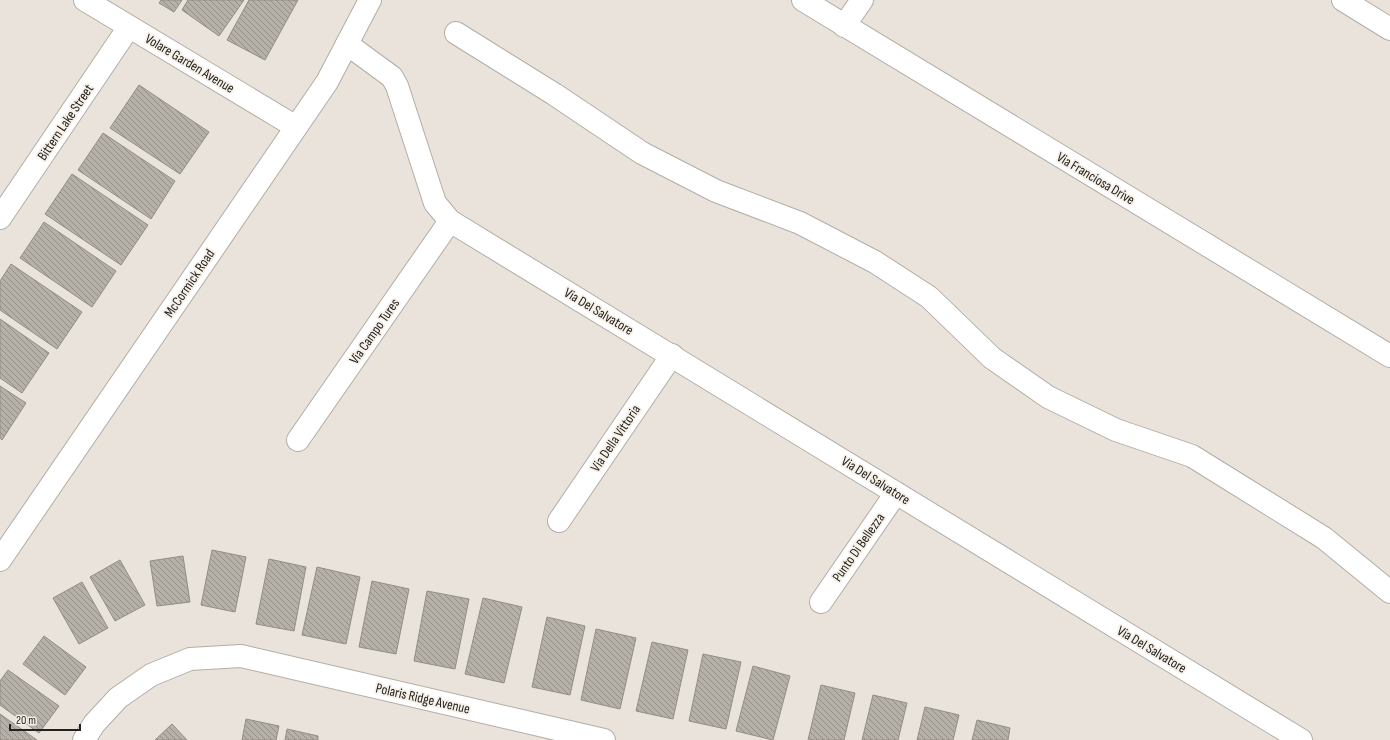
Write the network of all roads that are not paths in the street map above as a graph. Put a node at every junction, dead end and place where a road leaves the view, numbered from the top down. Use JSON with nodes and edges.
{"nodes":[{"id":1,"x":85,"y":0,"type":"edge"},
{"id":2,"x":370,"y":0,"type":"edge"},
{"id":3,"x":803,"y":0,"type":"edge"},
{"id":4,"x":862,"y":0,"type":"edge"},
{"id":5,"x":1343,"y":0,"type":"edge"},
{"id":6,"x":844,"y":26,"type":"junction"},
{"id":7,"x":129,"y":27,"type":"junction"},
{"id":8,"x":1390,"y":29,"type":"edge"},
{"id":9,"x":456,"y":33,"type":"dead end"},
{"id":10,"x":347,"y":44,"type":"junction"},
{"id":11,"x":296,"y":127,"type":"junction"},
{"id":12,"x":0,"y":218,"type":"edge"},
{"id":13,"x":450,"y":221,"type":"junction"},
{"id":14,"x":672,"y":355,"type":"junction"},
{"id":15,"x":1390,"y":356,"type":"edge"},
{"id":16,"x":298,"y":440,"type":"dead end"},
{"id":17,"x":896,"y":493,"type":"junction"},
{"id":18,"x":559,"y":521,"type":"dead end"},
{"id":19,"x":0,"y":560,"type":"edge"},
{"id":20,"x":1390,"y":592,"type":"edge"},
{"id":21,"x":821,"y":602,"type":"dead end"},
{"id":22,"x":84,"y":740,"type":"edge"},
{"id":23,"x":604,"y":740,"type":"edge"},
{"id":24,"x":1301,"y":740,"type":"edge"}],
"edges":[{"from":1,"to":7,"type":"street","name":"Volare Garden Avenue"},
{"from":2,"to":10,"type":"street","name":"McCormick Road"},
{"from":3,"to":6,"type":"street","name":"Via Franciosa Drive"},
{"from":4,"to":6,"type":"street"},
{"from":5,"to":8,"type":"street"},
{"from":6,"to":15,"type":"street","name":"Via Franciosa Drive"},
{"from":7,"to":11,"type":"street","name":"Volare Garden Avenue"},
{"from":7,"to":12,"type":"street","name":"Bittern Lake Street"},
{"from":9,"to":20,"type":"street"},
{"from":10,"to":11,"type":"street","name":"McCormick Road"},
{"from":10,"to":13,"type":"street"},
{"from":11,"to":19,"type":"street","name":"McCormick Road"},
{"from":13,"to":14,"type":"street","name":"Via Del Salvatore"},
{"from":13,"to":16,"type":"street","name":"Via Campo Tures"},
{"from":14,"to":17,"type":"street","name":"Via Del Salvatore"},
{"from":14,"to":18,"type":"street","name":"Via Della Vittoria"},
{"from":17,"to":21,"type":"street","name":"Punto Di Bellezza"},
{"from":17,"to":24,"type":"street","name":"Via Del Salvatore"},
{"from":22,"to":23,"type":"street","name":"Polaris Ridge Avenue"}]}
